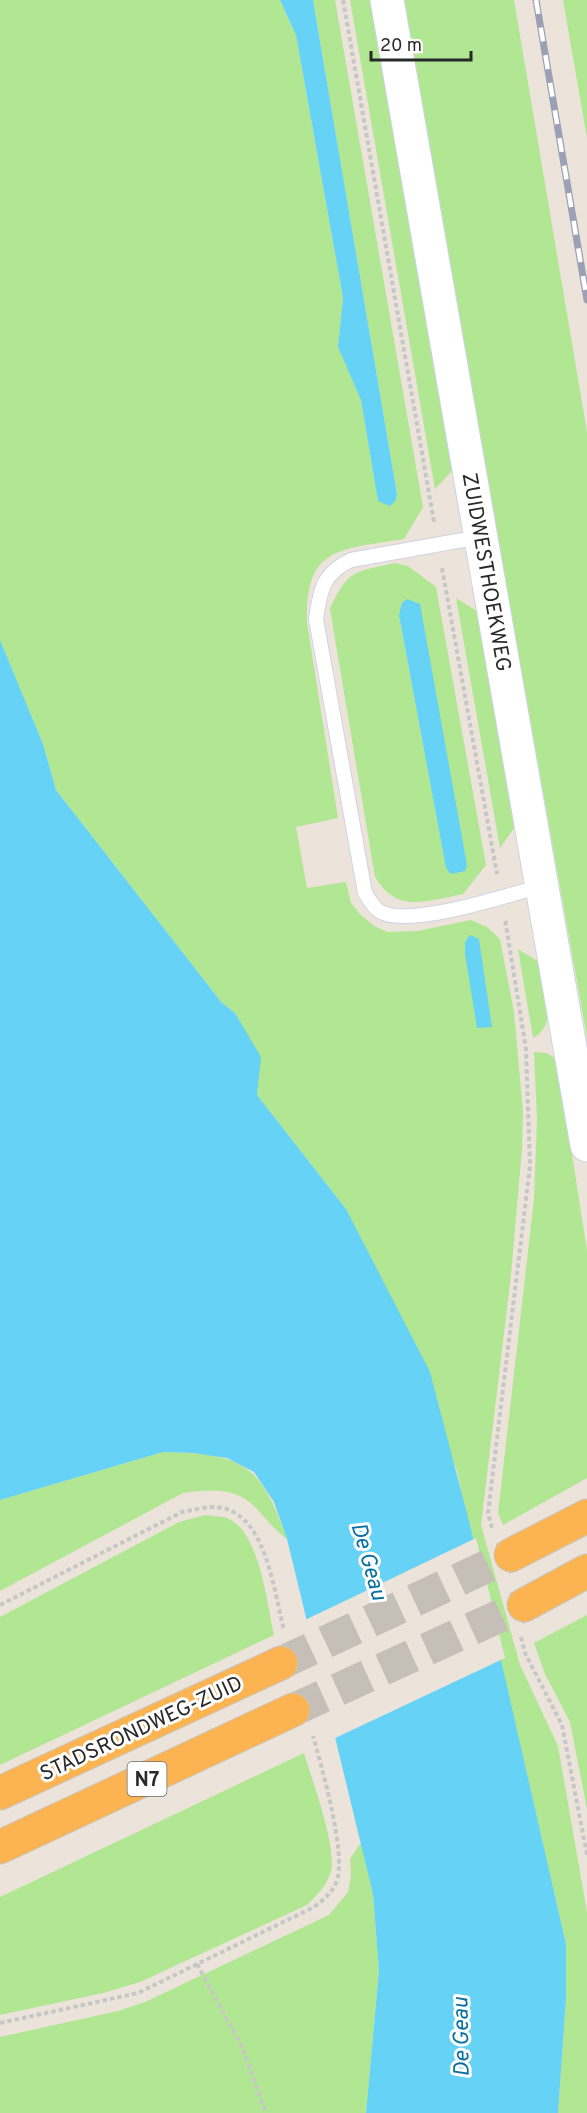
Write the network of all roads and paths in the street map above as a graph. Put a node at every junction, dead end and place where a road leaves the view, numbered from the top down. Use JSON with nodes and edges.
{"nodes":[{"id":1,"x":387,"y":0,"type":"edge"},
{"id":2,"x":480,"y":537,"type":"junction"},
{"id":3,"x":542,"y":886,"type":"junction"},
{"id":4,"x":587,"y":1145,"type":"edge"},
{"id":5,"x":587,"y":1516,"type":"edge"},
{"id":6,"x":511,"y":1555,"type":"tunnel mouth"},
{"id":7,"x":587,"y":1571,"type":"edge"},
{"id":8,"x":524,"y":1605,"type":"tunnel mouth"},
{"id":9,"x":281,"y":1663,"type":"tunnel mouth"},
{"id":10,"x":293,"y":1710,"type":"tunnel mouth"},
{"id":11,"x":0,"y":1793,"type":"edge"},
{"id":12,"x":0,"y":1847,"type":"edge"},
{"id":13,"x":197,"y":1964,"type":"dead end"},
{"id":14,"x":266,"y":2113,"type":"edge"}],
"edges":[{"from":1,"to":2,"type":"street","name":"ZUIDWESTHOEKWEG"},
{"from":2,"to":3,"type":"street","name":"ZUIDWESTHOEKWEG"},
{"from":2,"to":3,"type":"lane"},
{"from":3,"to":4,"type":"street","name":"ZUIDWESTHOEKWEG"},
{"from":5,"to":6,"type":"highway"},
{"from":7,"to":8,"type":"highway"},
{"from":9,"to":11,"type":"highway","name":"STADSRONDWEG-ZUID","number":"N7"},
{"from":10,"to":12,"type":"highway","number":"N7"},
{"from":13,"to":14,"type":"path"}]}
